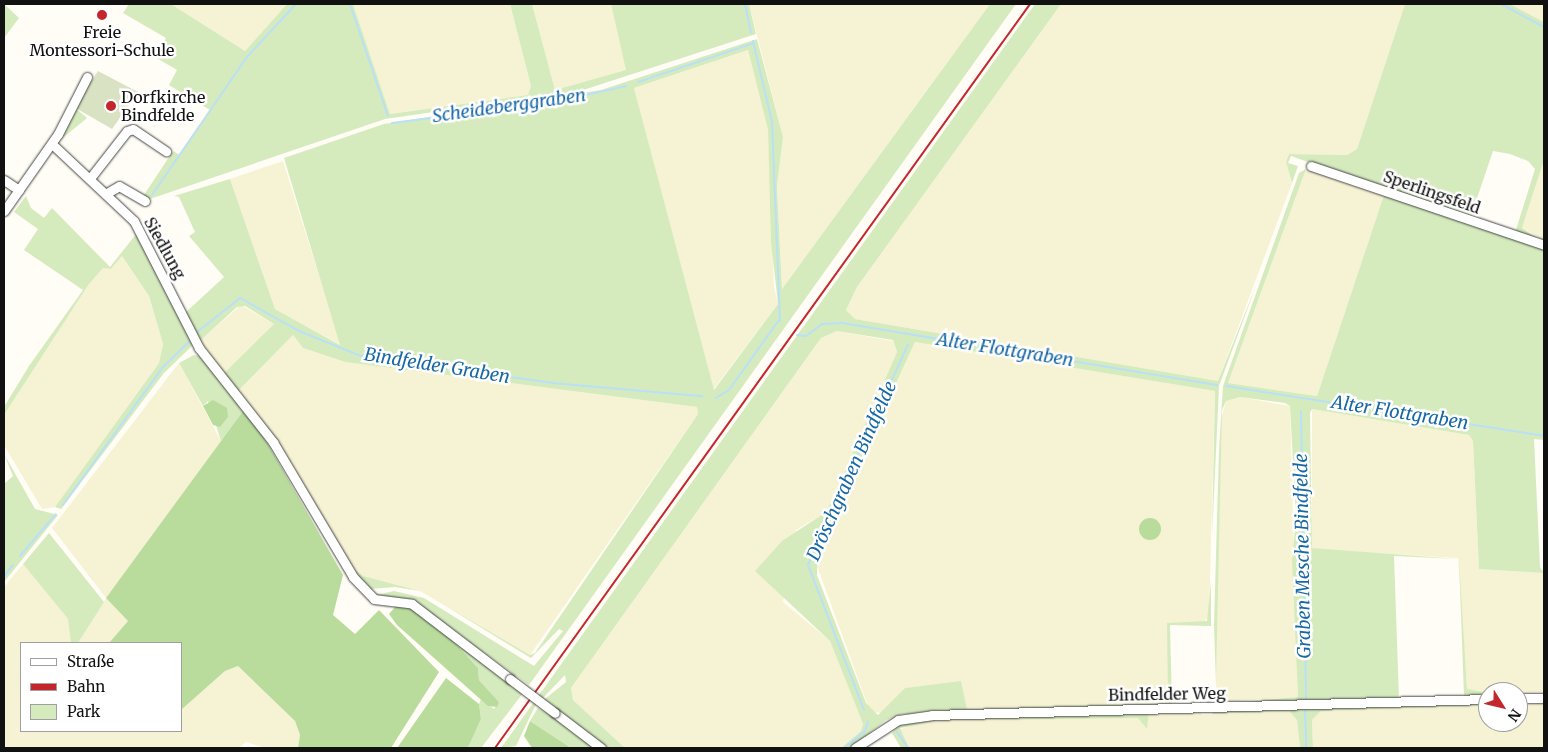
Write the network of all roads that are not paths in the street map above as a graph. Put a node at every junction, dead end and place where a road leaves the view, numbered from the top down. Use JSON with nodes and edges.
{"nodes":[{"id":1,"x":87,"y":77,"type":"dead end"},
{"id":2,"x":52,"y":144,"type":"junction"},
{"id":3,"x":166,"y":151,"type":"dead end"},
{"id":4,"x":1310,"y":166,"type":"dead end"},
{"id":5,"x":91,"y":178,"type":"junction"},
{"id":6,"x":4,"y":180,"type":"edge"},
{"id":7,"x":19,"y":190,"type":"junction"},
{"id":8,"x":107,"y":193,"type":"junction"},
{"id":9,"x":145,"y":202,"type":"dead end"},
{"id":10,"x":4,"y":211,"type":"edge"},
{"id":11,"x":1544,"y":245,"type":"edge"},
{"id":12,"x":1528,"y":698,"type":"edge"},
{"id":13,"x":1544,"y":698,"type":"edge"},
{"id":14,"x":1478,"y":700,"type":"edge"},
{"id":15,"x":600,"y":748,"type":"edge"},
{"id":16,"x":855,"y":748,"type":"edge"}],
"edges":[{"from":1,"to":2,"type":"street"},
{"from":2,"to":5,"type":"street","name":"Siedlung"},
{"from":2,"to":7,"type":"street"},
{"from":3,"to":5,"type":"street"},
{"from":4,"to":11,"type":"street","name":"Sperlingsfeld"},
{"from":5,"to":8,"type":"street","name":"Siedlung"},
{"from":6,"to":7,"type":"street"},
{"from":7,"to":10,"type":"street"},
{"from":8,"to":9,"type":"street"},
{"from":8,"to":15,"type":"street","name":"Siedlung","bridge":true},
{"from":12,"to":13,"type":"street"},
{"from":14,"to":16,"type":"street","name":"Bindfelder Weg"}]}
